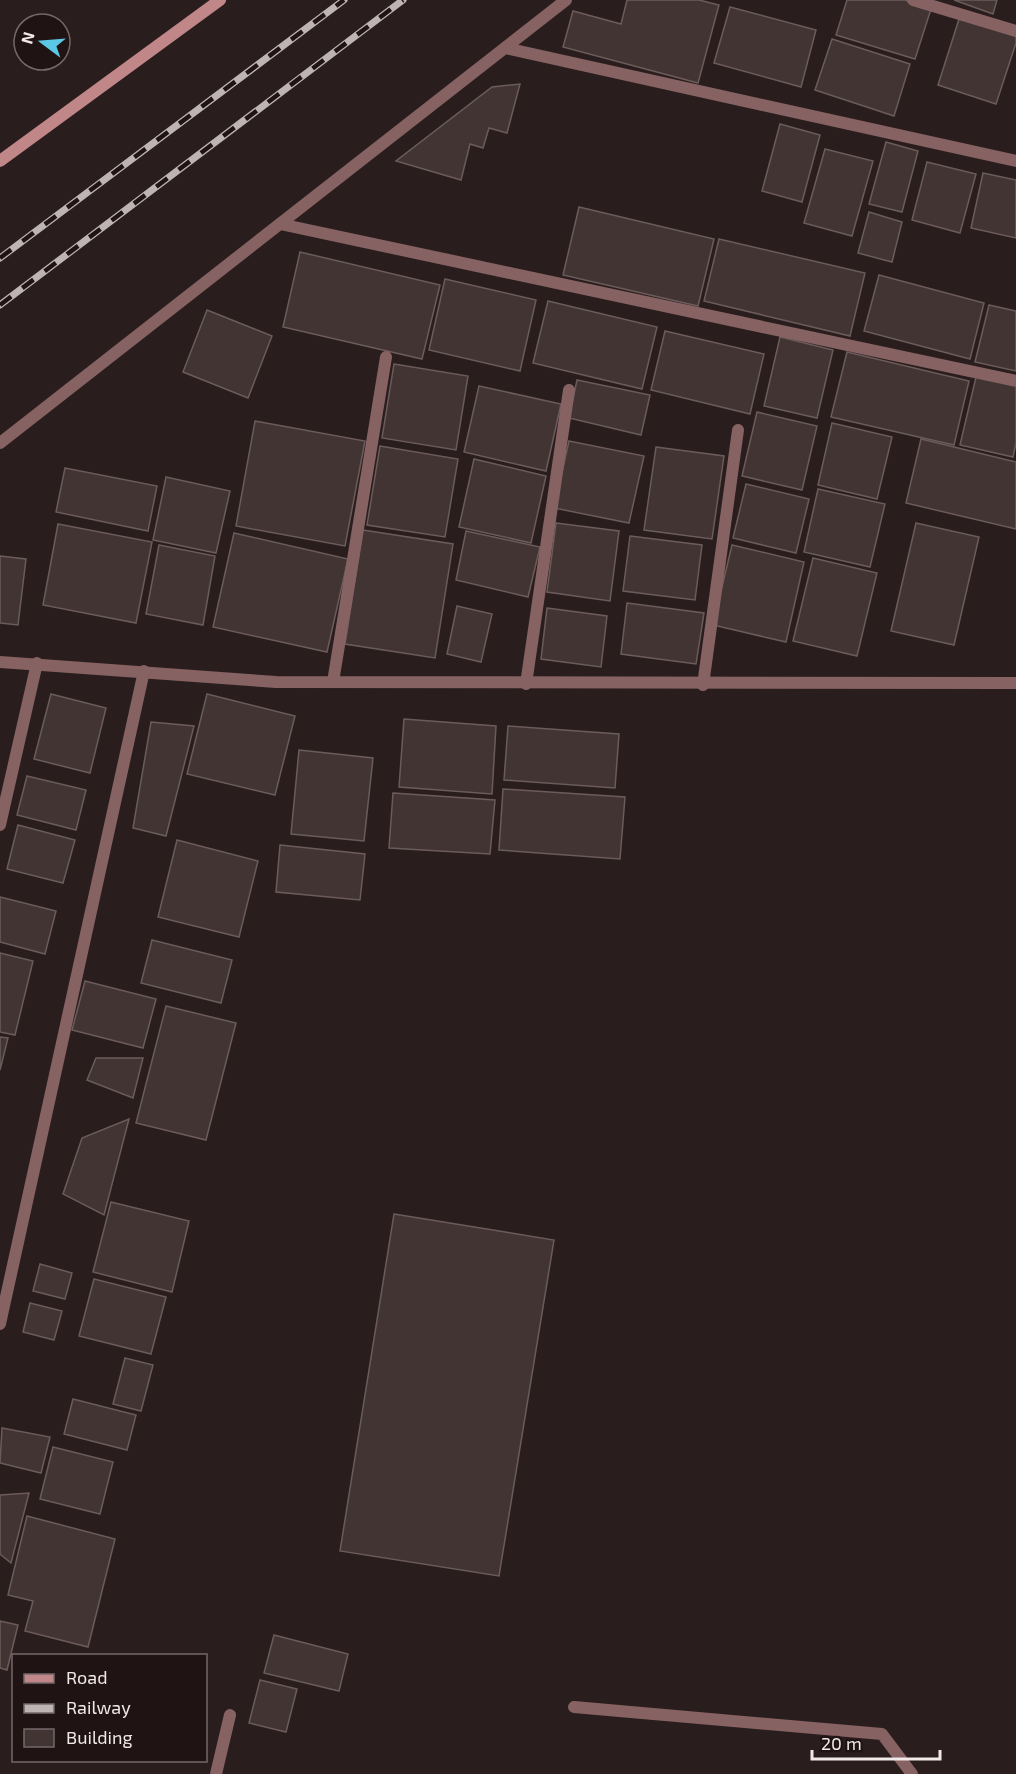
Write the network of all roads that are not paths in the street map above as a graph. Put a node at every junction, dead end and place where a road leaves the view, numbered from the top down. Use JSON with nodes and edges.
{"nodes":[{"id":1,"x":220,"y":0,"type":"edge"},
{"id":2,"x":566,"y":0,"type":"edge"},
{"id":3,"x":913,"y":0,"type":"edge"},
{"id":4,"x":1016,"y":31,"type":"edge"},
{"id":5,"x":505,"y":48,"type":"junction"},
{"id":6,"x":1,"y":159,"type":"edge"},
{"id":7,"x":1016,"y":161,"type":"edge"},
{"id":8,"x":280,"y":224,"type":"junction"},
{"id":9,"x":386,"y":357,"type":"dead end"},
{"id":10,"x":1016,"y":381,"type":"edge"},
{"id":11,"x":569,"y":390,"type":"dead end"},
{"id":12,"x":738,"y":430,"type":"dead end"},
{"id":13,"x":0,"y":443,"type":"edge"},
{"id":14,"x":0,"y":662,"type":"edge"},
{"id":15,"x":37,"y":663,"type":"junction"},
{"id":16,"x":144,"y":671,"type":"junction"},
{"id":17,"x":333,"y":682,"type":"junction"},
{"id":18,"x":1016,"y":683,"type":"edge"},
{"id":19,"x":526,"y":684,"type":"junction"},
{"id":20,"x":703,"y":685,"type":"junction"},
{"id":21,"x":0,"y":825,"type":"edge"},
{"id":22,"x":0,"y":1324,"type":"edge"},
{"id":23,"x":574,"y":1707,"type":"dead end"},
{"id":24,"x":230,"y":1715,"type":"dead end"},
{"id":25,"x":216,"y":1774,"type":"edge"},
{"id":26,"x":912,"y":1774,"type":"edge"}],
"edges":[{"from":1,"to":6,"type":"street"},
{"from":2,"to":5,"type":"street"},
{"from":3,"to":4,"type":"street"},
{"from":5,"to":7,"type":"street"},
{"from":5,"to":8,"type":"street"},
{"from":8,"to":10,"type":"street"},
{"from":8,"to":13,"type":"street"},
{"from":9,"to":17,"type":"street"},
{"from":11,"to":19,"type":"street"},
{"from":12,"to":20,"type":"street"},
{"from":14,"to":15,"type":"street"},
{"from":15,"to":16,"type":"street"},
{"from":15,"to":21,"type":"street"},
{"from":16,"to":17,"type":"street"},
{"from":16,"to":22,"type":"street"},
{"from":17,"to":19,"type":"street"},
{"from":18,"to":20,"type":"street"},
{"from":19,"to":20,"type":"street"},
{"from":23,"to":26,"type":"street"},
{"from":24,"to":25,"type":"street"}]}
